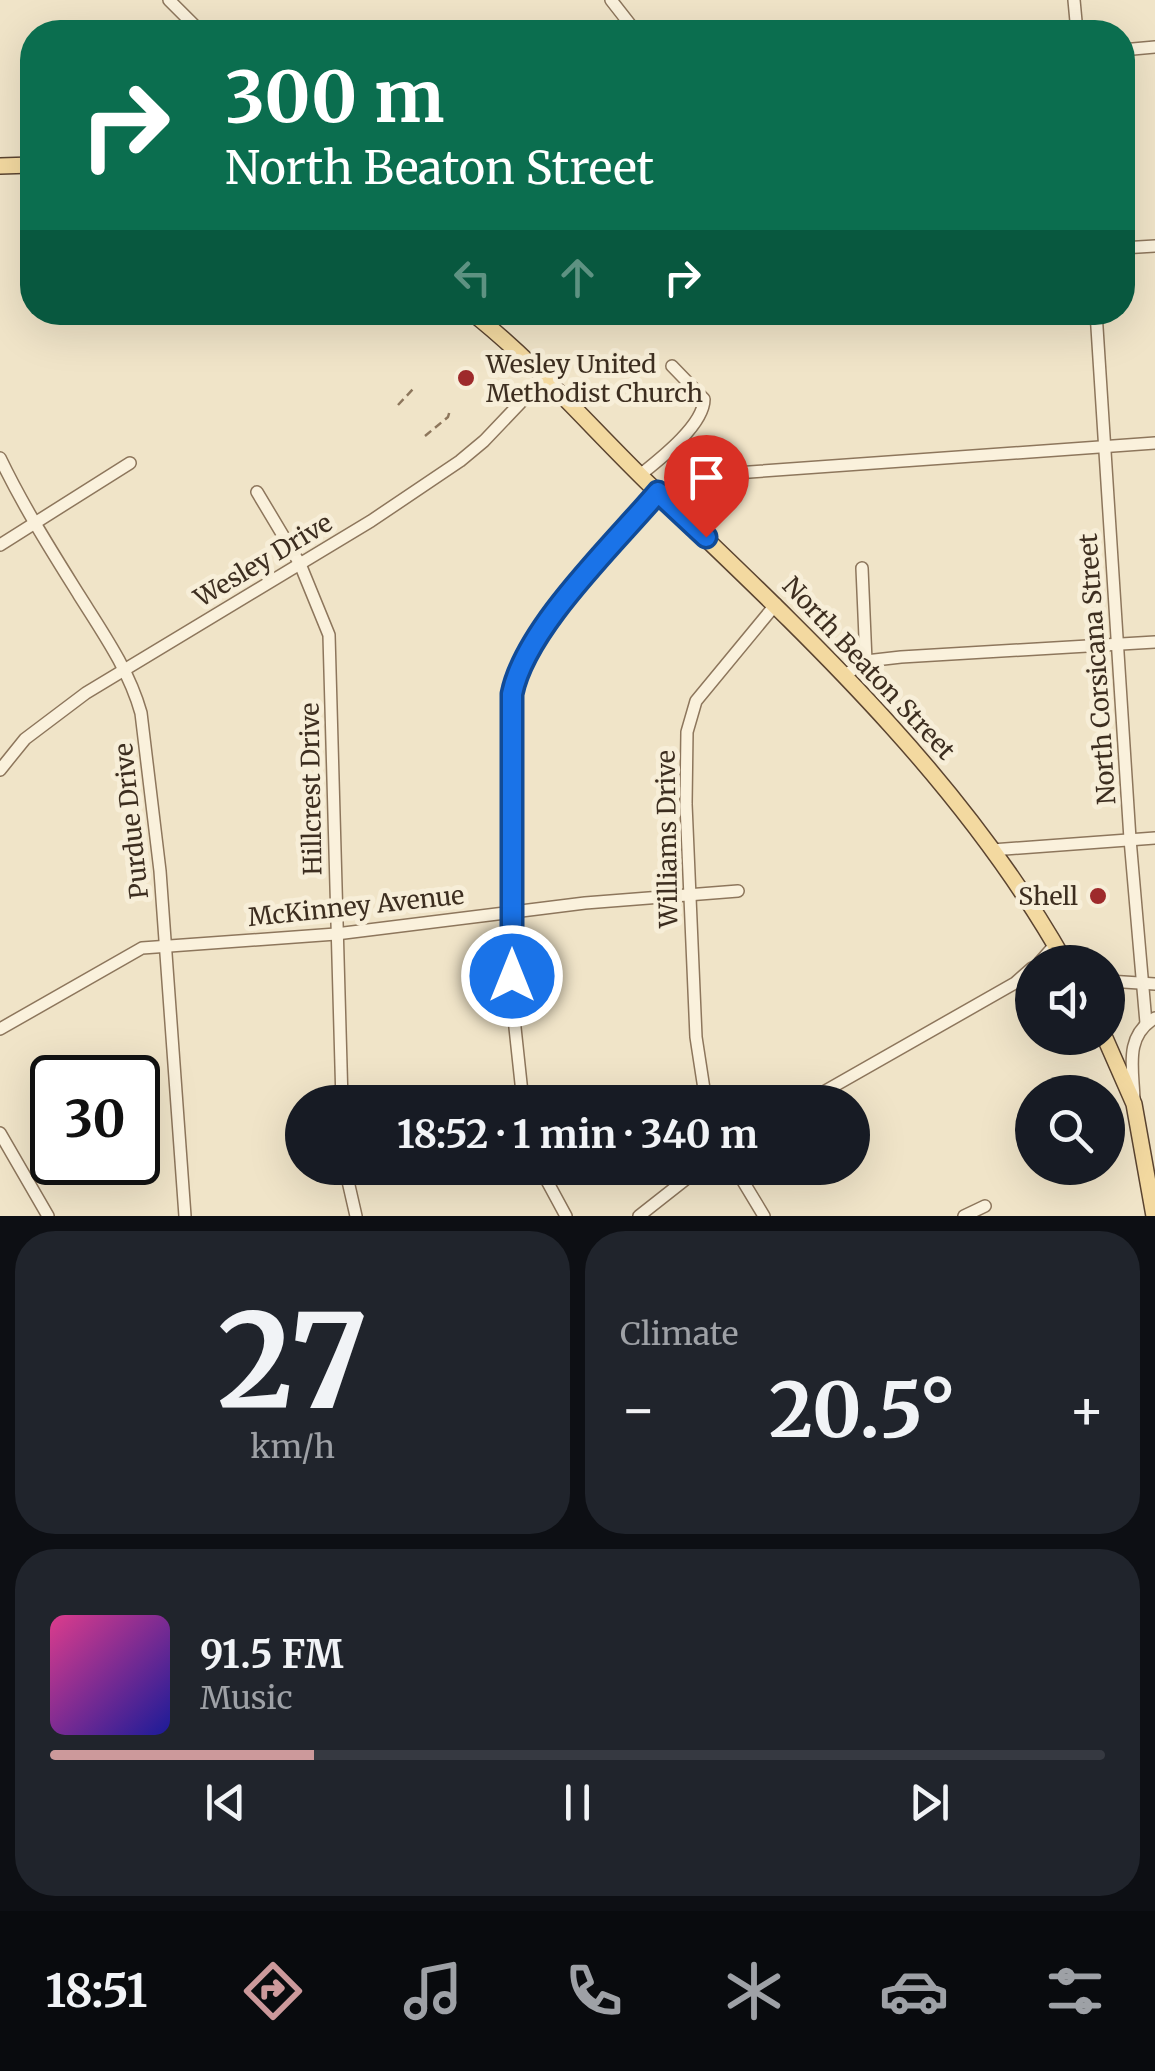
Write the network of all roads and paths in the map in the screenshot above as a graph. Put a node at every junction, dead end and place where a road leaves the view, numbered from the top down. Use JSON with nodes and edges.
{"nodes":[{"id":1,"x":169,"y":0,"type":"edge"},
{"id":2,"x":611,"y":0,"type":"edge"},
{"id":3,"x":189,"y":20,"type":"edge"},
{"id":4,"x":627,"y":20,"type":"edge"},
{"id":5,"x":485,"y":325,"type":"edge"},
{"id":6,"x":1097,"y":325,"type":"edge"},
{"id":7,"x":672,"y":366,"type":"dead end"},
{"id":8,"x":543,"y":379,"type":"junction"},
{"id":9,"x":414,"y":388,"type":"dead end"},
{"id":10,"x":398,"y":404,"type":"dead end"},
{"id":11,"x":450,"y":410,"type":"dead end"},
{"id":12,"x":425,"y":436,"type":"dead end"},
{"id":13,"x":1155,"y":443,"type":"edge"},
{"id":14,"x":1105,"y":446,"type":"junction"},
{"id":15,"x":0,"y":458,"type":"edge"},
{"id":16,"x":130,"y":463,"type":"dead end"},
{"id":17,"x":640,"y":475,"type":"junction"},
{"id":18,"x":257,"y":492,"type":"dead end"},
{"id":19,"x":658,"y":492,"type":"junction"},
{"id":20,"x":34,"y":524,"type":"junction"},
{"id":21,"x":0,"y":545,"type":"edge"},
{"id":22,"x":300,"y":564,"type":"junction"},
{"id":23,"x":862,"y":568,"type":"dead end"},
{"id":24,"x":776,"y":604,"type":"junction"},
{"id":25,"x":1155,"y":642,"type":"edge"},
{"id":26,"x":1118,"y":644,"type":"junction"},
{"id":27,"x":866,"y":661,"type":"junction"},
{"id":28,"x":124,"y":670,"type":"junction"},
{"id":29,"x":845,"y":675,"type":"junction"},
{"id":30,"x":0,"y":770,"type":"edge"},
{"id":31,"x":1155,"y":838,"type":"edge"},
{"id":32,"x":1130,"y":840,"type":"junction"},
{"id":33,"x":992,"y":850,"type":"junction"},
{"id":34,"x":738,"y":891,"type":"dead end"},
{"id":35,"x":690,"y":894,"type":"junction"},
{"id":36,"x":512,"y":912,"type":"junction"},
{"id":37,"x":336,"y":934,"type":"junction"},
{"id":38,"x":166,"y":944,"type":"junction"},
{"id":39,"x":1055,"y":945,"type":"edge"},
{"id":40,"x":1015,"y":983,"type":"edge"},
{"id":41,"x":1148,"y":984,"type":"edge"},
{"id":42,"x":1150,"y":1021,"type":"edge"},
{"id":43,"x":0,"y":1029,"type":"edge"},
{"id":44,"x":1112,"y":1055,"type":"edge"},
{"id":45,"x":341,"y":1085,"type":"edge"},
{"id":46,"x":521,"y":1085,"type":"edge"},
{"id":47,"x":703,"y":1085,"type":"edge"},
{"id":48,"x":836,"y":1085,"type":"edge"},
{"id":49,"x":1134,"y":1104,"type":"junction"},
{"id":50,"x":0,"y":1132,"type":"edge"},
{"id":51,"x":349,"y":1185,"type":"edge"},
{"id":52,"x":549,"y":1185,"type":"edge"},
{"id":53,"x":678,"y":1185,"type":"edge"},
{"id":54,"x":745,"y":1185,"type":"edge"},
{"id":55,"x":986,"y":1206,"type":"dead end"},
{"id":56,"x":48,"y":1216,"type":"edge"},
{"id":57,"x":186,"y":1216,"type":"edge"},
{"id":58,"x":356,"y":1216,"type":"edge"},
{"id":59,"x":566,"y":1216,"type":"edge"},
{"id":60,"x":639,"y":1216,"type":"edge"},
{"id":61,"x":764,"y":1216,"type":"edge"},
{"id":62,"x":964,"y":1216,"type":"edge"},
{"id":63,"x":1154,"y":1216,"type":"edge"}],
"edges":[{"from":1,"to":3,"type":"street"},
{"from":2,"to":4,"type":"street"},
{"from":5,"to":8,"type":"main road","name":"North Beaton Street"},
{"from":6,"to":14,"type":"street","name":"North Corsicana Street"},
{"from":7,"to":17,"type":"street"},
{"from":8,"to":17,"type":"main road","name":"North Beaton Street"},
{"from":8,"to":22,"type":"street","name":"Wesley Drive"},
{"from":9,"to":10,"type":"path"},
{"from":11,"to":12,"type":"path"},
{"from":13,"to":14,"type":"street"},
{"from":14,"to":19,"type":"street"},
{"from":14,"to":26,"type":"street","name":"North Corsicana Street"},
{"from":15,"to":20,"type":"street","name":"Purdue Drive"},
{"from":16,"to":20,"type":"street"},
{"from":17,"to":19,"type":"main road","name":"North Beaton Street"},
{"from":18,"to":22,"type":"street","name":"Hillcrest Drive"},
{"from":19,"to":24,"type":"main road","name":"North Beaton Street"},
{"from":19,"to":36,"type":"street"},
{"from":20,"to":21,"type":"street"},
{"from":20,"to":28,"type":"street","name":"Purdue Drive"},
{"from":22,"to":28,"type":"street","name":"Wesley Drive"},
{"from":22,"to":37,"type":"street","name":"Hillcrest Drive"},
{"from":23,"to":27,"type":"street"},
{"from":24,"to":29,"type":"main road","name":"North Beaton Street"},
{"from":24,"to":35,"type":"street","name":"Williams Drive"},
{"from":25,"to":26,"type":"street"},
{"from":26,"to":27,"type":"street"},
{"from":26,"to":32,"type":"street","name":"North Corsicana Street"},
{"from":27,"to":29,"type":"street"},
{"from":28,"to":30,"type":"street","name":"Wesley Drive"},
{"from":28,"to":38,"type":"street","name":"Purdue Drive"},
{"from":29,"to":33,"type":"main road","name":"North Beaton Street"},
{"from":31,"to":32,"type":"street"},
{"from":32,"to":33,"type":"street"},
{"from":32,"to":41,"type":"street","name":"North Corsicana Street"},
{"from":33,"to":39,"type":"main road","name":"North Beaton Street"},
{"from":34,"to":35,"type":"street","name":"McKinney Avenue"},
{"from":35,"to":36,"type":"street","name":"McKinney Avenue"},
{"from":35,"to":47,"type":"street","name":"Williams Drive"},
{"from":36,"to":37,"type":"street","name":"McKinney Avenue"},
{"from":36,"to":46,"type":"street"},
{"from":37,"to":38,"type":"street","name":"McKinney Avenue"},
{"from":37,"to":45,"type":"street","name":"Hillcrest Drive"},
{"from":38,"to":43,"type":"street","name":"McKinney Avenue"},
{"from":38,"to":57,"type":"street","name":"Purdue Drive"},
{"from":40,"to":48,"type":"street"},
{"from":41,"to":42,"type":"street","name":"North Corsicana Street"},
{"from":42,"to":49,"type":"street"},
{"from":44,"to":49,"type":"main road"},
{"from":49,"to":63,"type":"main road"},
{"from":50,"to":56,"type":"street"},
{"from":51,"to":58,"type":"street"},
{"from":52,"to":59,"type":"street"},
{"from":53,"to":60,"type":"street"},
{"from":54,"to":61,"type":"street"},
{"from":55,"to":62,"type":"street"}]}
